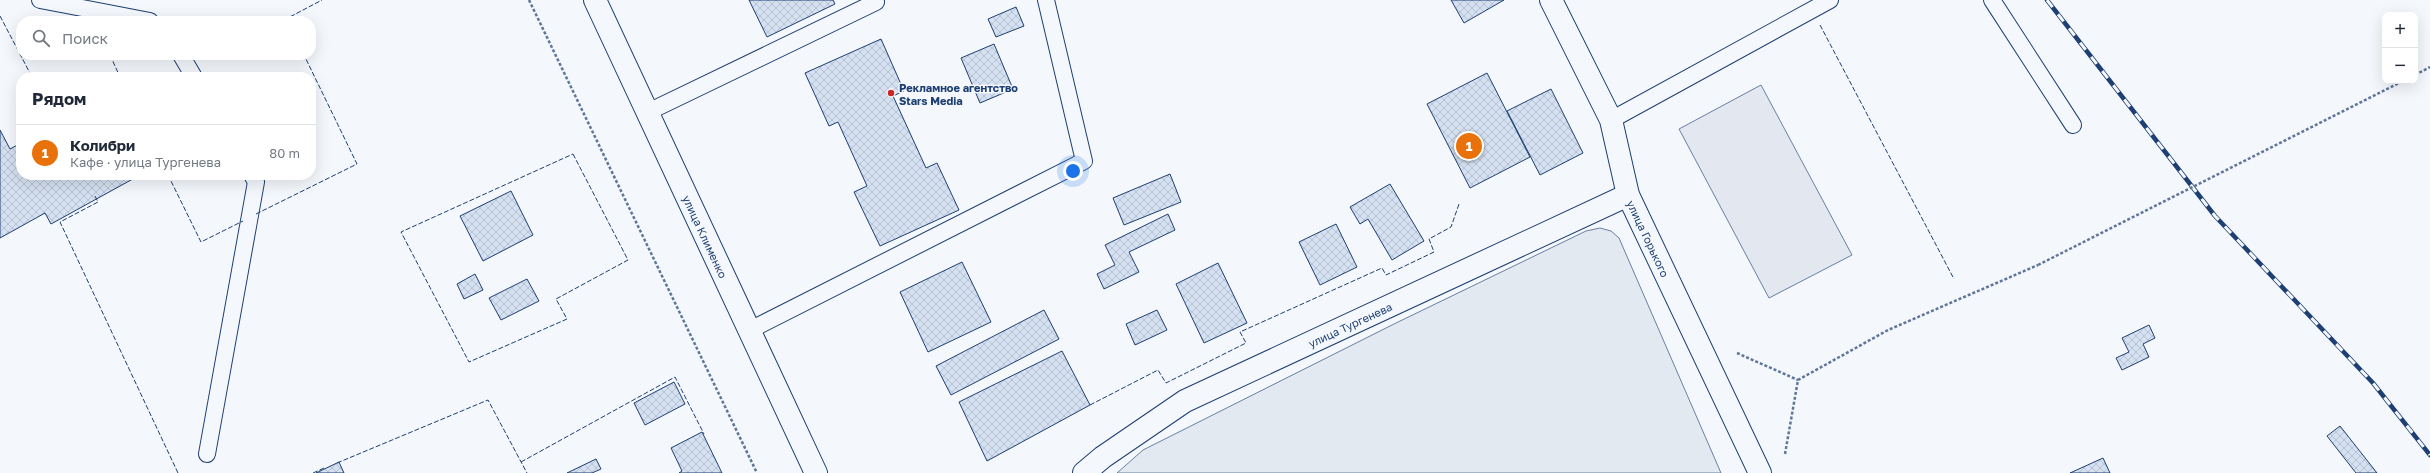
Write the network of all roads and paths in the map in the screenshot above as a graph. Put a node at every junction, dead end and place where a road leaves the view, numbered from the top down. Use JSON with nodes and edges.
{"nodes":[{"id":1,"x":40,"y":0,"type":"edge"},
{"id":2,"x":529,"y":0,"type":"edge"},
{"id":3,"x":595,"y":0,"type":"edge"},
{"id":4,"x":875,"y":0,"type":"edge"},
{"id":5,"x":1046,"y":0,"type":"edge"},
{"id":6,"x":1551,"y":0,"type":"edge"},
{"id":7,"x":1830,"y":0,"type":"edge"},
{"id":8,"x":1992,"y":0,"type":"edge"},
{"id":9,"x":124,"y":16,"type":"edge"},
{"id":10,"x":184,"y":60,"type":"edge"},
{"id":11,"x":2430,"y":67,"type":"edge"},
{"id":12,"x":191,"y":72,"type":"edge"},
{"id":13,"x":2418,"y":73,"type":"edge"},
{"id":14,"x":2397,"y":84,"type":"edge"},
{"id":15,"x":648,"y":112,"type":"junction"},
{"id":16,"x":1611,"y":120,"type":"junction"},
{"id":17,"x":2073,"y":125,"type":"dead end"},
{"id":18,"x":255,"y":180,"type":"edge"},
{"id":19,"x":1628,"y":195,"type":"junction"},
{"id":20,"x":750,"y":330,"type":"junction"},
{"id":21,"x":1696,"y":336,"type":"junction"},
{"id":22,"x":1798,"y":380,"type":"junction"},
{"id":23,"x":207,"y":454,"type":"dead end"},
{"id":24,"x":1784,"y":458,"type":"dead end"},
{"id":25,"x":757,"y":473,"type":"edge"},
{"id":26,"x":816,"y":473,"type":"edge"},
{"id":27,"x":1084,"y":473,"type":"edge"},
{"id":28,"x":1760,"y":473,"type":"edge"}],
"edges":[{"from":1,"to":9,"type":"lane"},
{"from":2,"to":25,"type":"path"},
{"from":3,"to":15,"type":"street","name":"улица Клименко"},
{"from":4,"to":15,"type":"lane"},
{"from":5,"to":20,"type":"lane"},
{"from":6,"to":16,"type":"street","name":"улица Горького"},
{"from":7,"to":16,"type":"lane"},
{"from":8,"to":17,"type":"lane"},
{"from":10,"to":12,"type":"lane"},
{"from":11,"to":13,"type":"path"},
{"from":14,"to":22,"type":"path","bridge":true},
{"from":15,"to":20,"type":"street","name":"улица Клименко"},
{"from":16,"to":19,"type":"street","name":"улица Горького"},
{"from":18,"to":23,"type":"lane"},
{"from":19,"to":21,"type":"street","name":"улица Горького"},
{"from":19,"to":27,"type":"street","name":"улица Тургенева"},
{"from":20,"to":26,"type":"street","name":"улица Клименко"},
{"from":21,"to":22,"type":"path"},
{"from":21,"to":28,"type":"street","name":"улица Горького"},
{"from":22,"to":24,"type":"path"}]}
